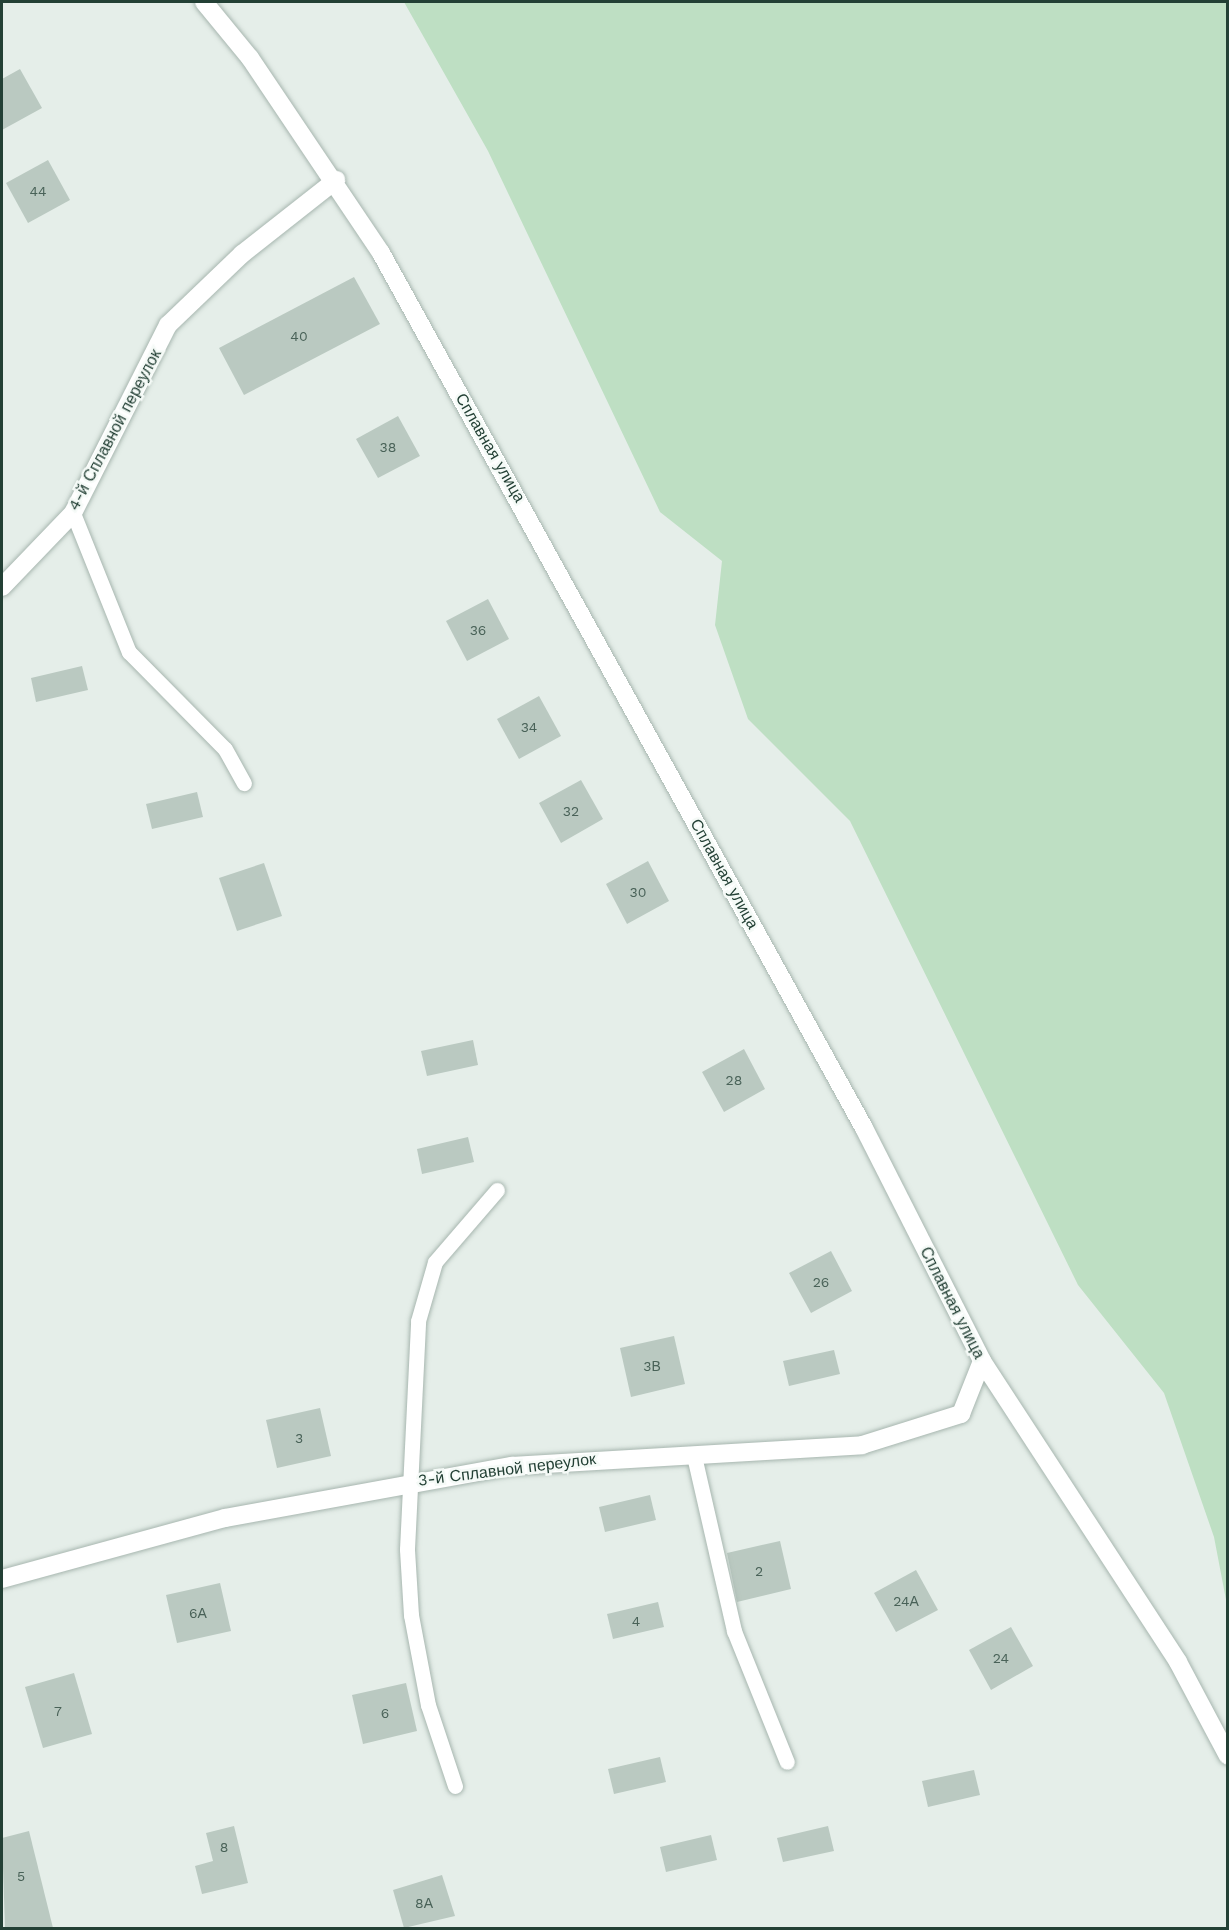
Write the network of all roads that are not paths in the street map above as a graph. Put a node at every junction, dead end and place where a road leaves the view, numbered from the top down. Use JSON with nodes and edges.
{"nodes":[{"id":1,"x":204,"y":2,"type":"edge"},
{"id":2,"x":336,"y":180,"type":"junction"},
{"id":3,"x":73,"y":513,"type":"junction"},
{"id":4,"x":2,"y":587,"type":"edge"},
{"id":5,"x":244,"y":783,"type":"dead end"},
{"id":6,"x":497,"y":1190,"type":"dead end"},
{"id":7,"x":982,"y":1361,"type":"junction"},
{"id":8,"x":694,"y":1456,"type":"junction"},
{"id":9,"x":411,"y":1482,"type":"junction"},
{"id":10,"x":2,"y":1579,"type":"edge"},
{"id":11,"x":1227,"y":1756,"type":"edge"},
{"id":12,"x":787,"y":1762,"type":"dead end"},
{"id":13,"x":455,"y":1786,"type":"dead end"}],
"edges":[{"from":1,"to":2,"type":"street","name":"Сплавная улица"},
{"from":2,"to":3,"type":"street","name":"4-й Сплавной переулок"},
{"from":2,"to":7,"type":"street","name":"Сплавная улица"},
{"from":3,"to":4,"type":"street","name":"4-й Сплавной переулок"},
{"from":3,"to":5,"type":"lane"},
{"from":6,"to":9,"type":"lane"},
{"from":7,"to":8,"type":"street","name":"3-й Сплавной переулок"},
{"from":7,"to":11,"type":"street","name":"Сплавная улица"},
{"from":8,"to":9,"type":"street","name":"3-й Сплавной переулок"},
{"from":8,"to":12,"type":"lane"},
{"from":9,"to":10,"type":"street","name":"3-й Сплавной переулок"},
{"from":9,"to":13,"type":"lane"}]}
